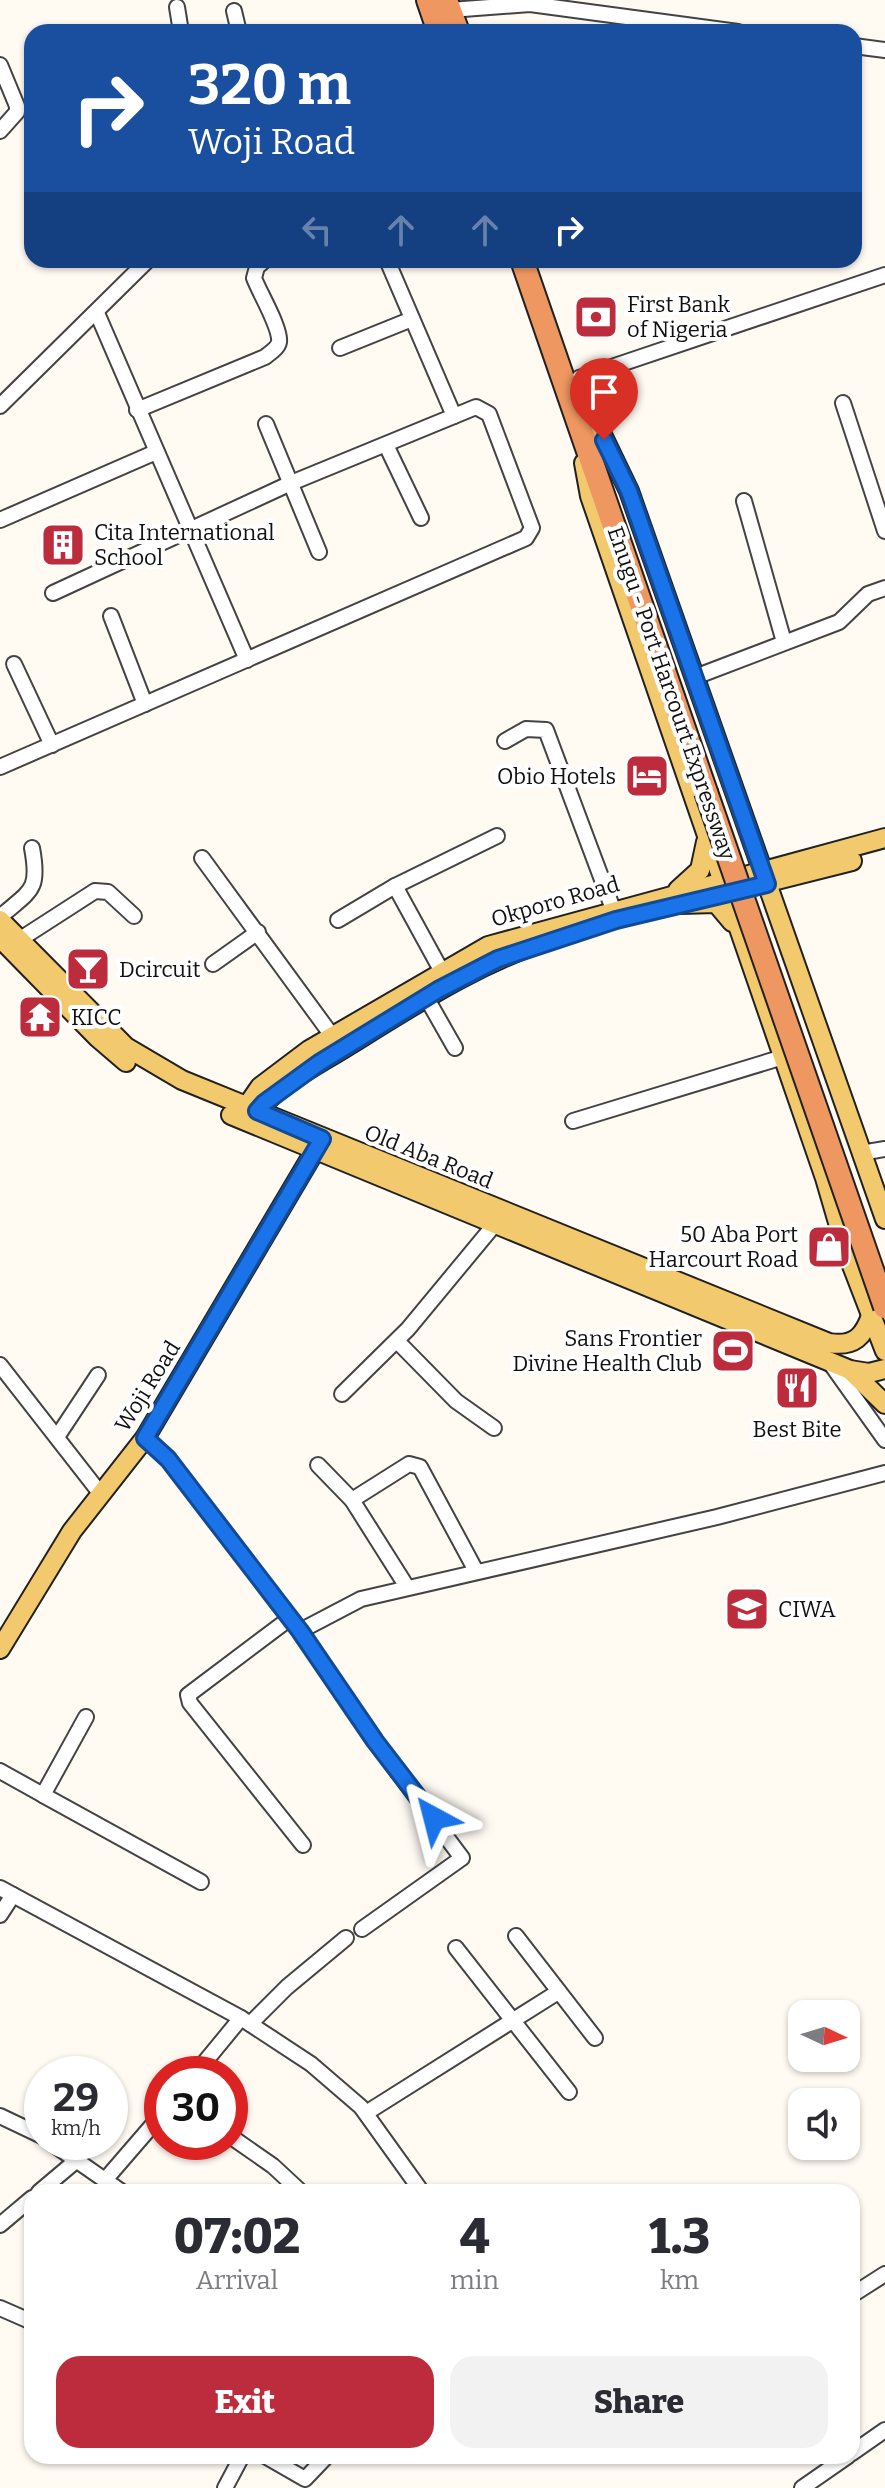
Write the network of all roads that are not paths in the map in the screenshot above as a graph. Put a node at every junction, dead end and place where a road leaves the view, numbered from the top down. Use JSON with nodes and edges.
{"nodes":[{"id":1,"x":428,"y":0,"type":"edge"},
{"id":2,"x":515,"y":2,"type":"edge"},
{"id":3,"x":177,"y":7,"type":"dead end"},
{"id":4,"x":234,"y":11,"type":"dead end"},
{"id":5,"x":441,"y":19,"type":"edge"},
{"id":6,"x":180,"y":24,"type":"edge"},
{"id":7,"x":237,"y":24,"type":"edge"},
{"id":8,"x":677,"y":24,"type":"edge"},
{"id":9,"x":862,"y":47,"type":"edge"},
{"id":10,"x":885,"y":50,"type":"edge"},
{"id":11,"x":0,"y":65,"type":"edge"},
{"id":12,"x":0,"y":131,"type":"edge"},
{"id":13,"x":140,"y":268,"type":"edge"},
{"id":14,"x":257,"y":268,"type":"edge"},
{"id":15,"x":390,"y":268,"type":"edge"},
{"id":16,"x":525,"y":268,"type":"edge"},
{"id":17,"x":541,"y":268,"type":"edge"},
{"id":18,"x":885,"y":275,"type":"edge"},
{"id":19,"x":97,"y":313,"type":"junction"},
{"id":20,"x":412,"y":319,"type":"junction"},
{"id":21,"x":340,"y":348,"type":"dead end"},
{"id":22,"x":579,"y":378,"type":"junction"},
{"id":23,"x":571,"y":402,"type":"junction"},
{"id":24,"x":843,"y":403,"type":"dead end"},
{"id":25,"x":0,"y":406,"type":"edge"},
{"id":26,"x":137,"y":410,"type":"junction"},
{"id":27,"x":592,"y":414,"type":"junction"},
{"id":28,"x":454,"y":416,"type":"junction"},
{"id":29,"x":266,"y":424,"type":"dead end"},
{"id":30,"x":386,"y":445,"type":"junction"},
{"id":31,"x":156,"y":452,"type":"junction"},
{"id":32,"x":291,"y":483,"type":"junction"},
{"id":33,"x":744,"y":501,"type":"dead end"},
{"id":34,"x":421,"y":518,"type":"dead end"},
{"id":35,"x":0,"y":520,"type":"edge"},
{"id":36,"x":190,"y":529,"type":"junction"},
{"id":37,"x":885,"y":531,"type":"edge"},
{"id":38,"x":319,"y":552,"type":"dead end"},
{"id":39,"x":885,"y":588,"type":"edge"},
{"id":40,"x":53,"y":593,"type":"dead end"},
{"id":41,"x":111,"y":616,"type":"dead end"},
{"id":42,"x":784,"y":642,"type":"junction"},
{"id":43,"x":247,"y":660,"type":"junction"},
{"id":44,"x":14,"y":664,"type":"dead end"},
{"id":45,"x":695,"y":677,"type":"junction"},
{"id":46,"x":145,"y":704,"type":"junction"},
{"id":47,"x":505,"y":741,"type":"dead end"},
{"id":48,"x":52,"y":745,"type":"junction"},
{"id":49,"x":0,"y":767,"type":"edge"},
{"id":50,"x":712,"y":790,"type":"junction"},
{"id":51,"x":706,"y":832,"type":"junction"},
{"id":52,"x":497,"y":836,"type":"dead end"},
{"id":53,"x":885,"y":838,"type":"edge"},
{"id":54,"x":32,"y":848,"type":"dead end"},
{"id":55,"x":885,"y":850,"type":"edge"},
{"id":56,"x":202,"y":858,"type":"dead end"},
{"id":57,"x":812,"y":872,"type":"junction"},
{"id":58,"x":765,"y":877,"type":"junction"},
{"id":59,"x":395,"y":886,"type":"junction"},
{"id":60,"x":725,"y":886,"type":"junction"},
{"id":61,"x":676,"y":899,"type":"junction"},
{"id":62,"x":613,"y":909,"type":"junction"},
{"id":63,"x":134,"y":916,"type":"dead end"},
{"id":64,"x":0,"y":918,"type":"edge"},
{"id":65,"x":338,"y":920,"type":"dead end"},
{"id":66,"x":258,"y":932,"type":"junction"},
{"id":67,"x":0,"y":938,"type":"edge"},
{"id":68,"x":19,"y":940,"type":"junction"},
{"id":69,"x":744,"y":942,"type":"junction"},
{"id":70,"x":789,"y":948,"type":"junction"},
{"id":71,"x":213,"y":964,"type":"dead end"},
{"id":72,"x":441,"y":970,"type":"junction"},
{"id":73,"x":426,"y":997,"type":"junction"},
{"id":74,"x":333,"y":1037,"type":"junction"},
{"id":75,"x":455,"y":1048,"type":"dead end"},
{"id":76,"x":783,"y":1057,"type":"junction"},
{"id":77,"x":247,"y":1114,"type":"junction"},
{"id":78,"x":573,"y":1121,"type":"dead end"},
{"id":79,"x":318,"y":1146,"type":"junction"},
{"id":80,"x":885,"y":1149,"type":"edge"},
{"id":81,"x":861,"y":1153,"type":"junction"},
{"id":82,"x":885,"y":1219,"type":"edge"},
{"id":83,"x":495,"y":1224,"type":"junction"},
{"id":84,"x":853,"y":1261,"type":"junction"},
{"id":85,"x":885,"y":1266,"type":"edge"},
{"id":86,"x":878,"y":1310,"type":"edge"},
{"id":87,"x":397,"y":1341,"type":"junction"},
{"id":88,"x":885,"y":1351,"type":"edge"},
{"id":89,"x":828,"y":1360,"type":"junction"},
{"id":90,"x":0,"y":1365,"type":"edge"},
{"id":91,"x":885,"y":1369,"type":"edge"},
{"id":92,"x":850,"y":1370,"type":"junction"},
{"id":93,"x":98,"y":1375,"type":"dead end"},
{"id":94,"x":342,"y":1394,"type":"dead end"},
{"id":95,"x":885,"y":1404,"type":"edge"},
{"id":96,"x":494,"y":1428,"type":"dead end"},
{"id":97,"x":57,"y":1437,"type":"junction"},
{"id":98,"x":145,"y":1438,"type":"junction"},
{"id":99,"x":885,"y":1440,"type":"edge"},
{"id":100,"x":318,"y":1465,"type":"dead end"},
{"id":101,"x":885,"y":1473,"type":"edge"},
{"id":102,"x":100,"y":1493,"type":"junction"},
{"id":103,"x":352,"y":1500,"type":"junction"},
{"id":104,"x":476,"y":1571,"type":"junction"},
{"id":105,"x":407,"y":1587,"type":"junction"},
{"id":106,"x":289,"y":1619,"type":"junction"},
{"id":107,"x":300,"y":1631,"type":"junction"},
{"id":108,"x":0,"y":1649,"type":"edge"},
{"id":109,"x":86,"y":1717,"type":"dead end"},
{"id":110,"x":0,"y":1771,"type":"edge"},
{"id":111,"x":43,"y":1795,"type":"junction"},
{"id":112,"x":303,"y":1845,"type":"dead end"},
{"id":113,"x":201,"y":1882,"type":"dead end"},
{"id":114,"x":7,"y":1892,"type":"edge"},
{"id":115,"x":0,"y":1915,"type":"edge"},
{"id":116,"x":362,"y":1929,"type":"dead end"},
{"id":117,"x":516,"y":1936,"type":"dead end"},
{"id":118,"x":346,"y":1938,"type":"dead end"},
{"id":119,"x":456,"y":1948,"type":"dead end"},
{"id":120,"x":558,"y":1992,"type":"junction"},
{"id":121,"x":246,"y":2021,"type":"junction"},
{"id":122,"x":513,"y":2023,"type":"junction"},
{"id":123,"x":595,"y":2038,"type":"dead end"},
{"id":124,"x":212,"y":2056,"type":"edge"},
{"id":125,"x":569,"y":2092,"type":"dead end"},
{"id":126,"x":366,"y":2113,"type":"junction"},
{"id":127,"x":0,"y":2116,"type":"edge"},
{"id":128,"x":24,"y":2127,"type":"edge"},
{"id":129,"x":144,"y":2135,"type":"edge"},
{"id":130,"x":248,"y":2149,"type":"edge"},
{"id":131,"x":77,"y":2160,"type":"joint"},
{"id":132,"x":105,"y":2180,"type":"junction"},
{"id":133,"x":48,"y":2184,"type":"edge"},
{"id":134,"x":111,"y":2184,"type":"edge"},
{"id":135,"x":292,"y":2184,"type":"edge"},
{"id":136,"x":416,"y":2184,"type":"edge"},
{"id":137,"x":24,"y":2205,"type":"edge"},
{"id":138,"x":0,"y":2225,"type":"edge"},
{"id":139,"x":885,"y":2274,"type":"edge"},
{"id":140,"x":860,"y":2290,"type":"edge"},
{"id":141,"x":0,"y":2308,"type":"edge"},
{"id":142,"x":24,"y":2318,"type":"edge"},
{"id":143,"x":885,"y":2430,"type":"edge"},
{"id":144,"x":860,"y":2447,"type":"edge"},
{"id":145,"x":238,"y":2464,"type":"edge"},
{"id":146,"x":279,"y":2464,"type":"edge"},
{"id":147,"x":319,"y":2464,"type":"edge"},
{"id":148,"x":837,"y":2464,"type":"edge"},
{"id":149,"x":809,"y":2486,"type":"edge"},
{"id":150,"x":225,"y":2488,"type":"edge"}],
"edges":[{"from":1,"to":5,"type":"highway"},
{"from":2,"to":5,"type":"street"},
{"from":2,"to":8,"type":"street"},
{"from":3,"to":6,"type":"street"},
{"from":4,"to":7,"type":"street"},
{"from":9,"to":10,"type":"street"},
{"from":11,"to":12,"type":"street"},
{"from":13,"to":19,"type":"street"},
{"from":14,"to":26,"type":"street"},
{"from":15,"to":20,"type":"street"},
{"from":16,"to":23,"type":"highway","name":"Enugu - Port Harcourt Expressway"},
{"from":17,"to":22,"type":"highway","name":"Enugu - Port Harcourt Expressway"},
{"from":18,"to":22,"type":"street"},
{"from":19,"to":25,"type":"street"},
{"from":19,"to":26,"type":"street"},
{"from":20,"to":21,"type":"street"},
{"from":20,"to":28,"type":"street"},
{"from":22,"to":27,"type":"highway","name":"Enugu - Port Harcourt Expressway"},
{"from":23,"to":50,"type":"highway","name":"Enugu - Port Harcourt Expressway"},
{"from":23,"to":51,"type":"main road"},
{"from":24,"to":37,"type":"street"},
{"from":26,"to":31,"type":"street"},
{"from":27,"to":45,"type":"main road"},
{"from":27,"to":50,"type":"highway","name":"Enugu - Port Harcourt Expressway"},
{"from":28,"to":30,"type":"street"},
{"from":28,"to":43,"type":"street"},
{"from":29,"to":32,"type":"street"},
{"from":30,"to":32,"type":"street"},
{"from":30,"to":34,"type":"street"},
{"from":31,"to":35,"type":"street"},
{"from":31,"to":36,"type":"street"},
{"from":32,"to":36,"type":"street"},
{"from":32,"to":38,"type":"street"},
{"from":33,"to":42,"type":"street"},
{"from":36,"to":40,"type":"street"},
{"from":36,"to":43,"type":"street"},
{"from":39,"to":42,"type":"street"},
{"from":41,"to":46,"type":"street"},
{"from":42,"to":45,"type":"street"},
{"from":43,"to":46,"type":"street"},
{"from":44,"to":48,"type":"street"},
{"from":45,"to":58,"type":"main road"},
{"from":46,"to":48,"type":"street"},
{"from":47,"to":62,"type":"street"},
{"from":48,"to":49,"type":"street"},
{"from":50,"to":85,"type":"highway","name":"Enugu - Port Harcourt Expressway"},
{"from":50,"to":86,"type":"highway","name":"Enugu - Port Harcourt Expressway","bridge":true},
{"from":51,"to":60,"type":"main road"},
{"from":51,"to":61,"type":"main road"},
{"from":52,"to":59,"type":"street"},
{"from":53,"to":58,"type":"main road","name":"Okporo Road"},
{"from":54,"to":64,"type":"street"},
{"from":55,"to":57,"type":"main road","name":"Okporo Road"},
{"from":56,"to":66,"type":"street"},
{"from":57,"to":58,"type":"main road","name":"Okporo Road"},
{"from":57,"to":70,"type":"main road"},
{"from":58,"to":60,"type":"main road","name":"Okporo Road"},
{"from":58,"to":70,"type":"main road"},
{"from":59,"to":65,"type":"street"},
{"from":59,"to":72,"type":"street"},
{"from":60,"to":61,"type":"main road","name":"Okporo Road"},
{"from":60,"to":69,"type":"main road"},
{"from":61,"to":62,"type":"main road","name":"Okporo Road"},
{"from":61,"to":69,"type":"main road"},
{"from":61,"to":73,"type":"main road","name":"Okporo Road"},
{"from":62,"to":72,"type":"main road","name":"Okporo Road"},
{"from":63,"to":68,"type":"street"},
{"from":64,"to":68,"type":"main road","name":"Old Aba Road"},
{"from":66,"to":71,"type":"street"},
{"from":66,"to":74,"type":"street"},
{"from":67,"to":77,"type":"main road","name":"Old Aba Road"},
{"from":68,"to":77,"type":"main road","name":"Old Aba Road"},
{"from":69,"to":76,"type":"main road"},
{"from":70,"to":81,"type":"main road"},
{"from":72,"to":74,"type":"main road","name":"Okporo Road"},
{"from":73,"to":75,"type":"street"},
{"from":73,"to":77,"type":"main road","name":"Okporo Road"},
{"from":74,"to":77,"type":"main road","name":"Okporo Road"},
{"from":76,"to":78,"type":"street"},
{"from":76,"to":84,"type":"main road"},
{"from":77,"to":79,"type":"main road","name":"Old Aba Road"},
{"from":79,"to":83,"type":"main road","name":"Old Aba Road"},
{"from":79,"to":86,"type":"main road","name":"Old Aba Road"},
{"from":79,"to":98,"type":"main road","name":"Woji Road"},
{"from":80,"to":81,"type":"street"},
{"from":81,"to":82,"type":"main road"},
{"from":82,"to":84,"type":"main road"},
{"from":83,"to":87,"type":"street"},
{"from":83,"to":89,"type":"main road","name":"Old Aba Road"},
{"from":84,"to":86,"type":"main road"},
{"from":86,"to":88,"type":"main road"},
{"from":87,"to":94,"type":"street"},
{"from":87,"to":96,"type":"street"},
{"from":89,"to":92,"type":"main road","name":"Old Aba Road"},
{"from":89,"to":99,"type":"street"},
{"from":90,"to":97,"type":"street"},
{"from":91,"to":92,"type":"main road","name":"Old Aba Road"},
{"from":92,"to":95,"type":"main road"},
{"from":93,"to":97,"type":"street"},
{"from":97,"to":102,"type":"street"},
{"from":98,"to":102,"type":"main road","name":"Woji Road"},
{"from":98,"to":106,"type":"street"},
{"from":100,"to":103,"type":"street"},
{"from":101,"to":104,"type":"street"},
{"from":102,"to":108,"type":"main road","name":"Woji Road"},
{"from":103,"to":104,"type":"street"},
{"from":103,"to":105,"type":"street"},
{"from":104,"to":105,"type":"street"},
{"from":105,"to":107,"type":"street"},
{"from":106,"to":107,"type":"street"},
{"from":106,"to":112,"type":"street"},
{"from":107,"to":116,"type":"street"},
{"from":109,"to":111,"type":"street"},
{"from":110,"to":111,"type":"street"},
{"from":111,"to":113,"type":"street"},
{"from":114,"to":115,"type":"street"},
{"from":114,"to":121,"type":"street"},
{"from":117,"to":120,"type":"street"},
{"from":118,"to":121,"type":"street"},
{"from":119,"to":122,"type":"street"},
{"from":120,"to":122,"type":"street"},
{"from":120,"to":123,"type":"street"},
{"from":121,"to":124,"type":"street"},
{"from":121,"to":126,"type":"street"},
{"from":122,"to":125,"type":"street"},
{"from":122,"to":126,"type":"street"},
{"from":126,"to":136,"type":"street"},
{"from":127,"to":128,"type":"street"},
{"from":129,"to":132,"type":"street"},
{"from":130,"to":135,"type":"street"},
{"from":131,"to":132,"type":"street"},
{"from":131,"to":133,"type":"street"},
{"from":132,"to":134,"type":"street"},
{"from":137,"to":138,"type":"street"},
{"from":139,"to":140,"type":"street"},
{"from":141,"to":142,"type":"street"},
{"from":143,"to":144,"type":"street"},
{"from":145,"to":150,"type":"street"},
{"from":146,"to":147,"type":"street"},
{"from":148,"to":149,"type":"street"}]}
